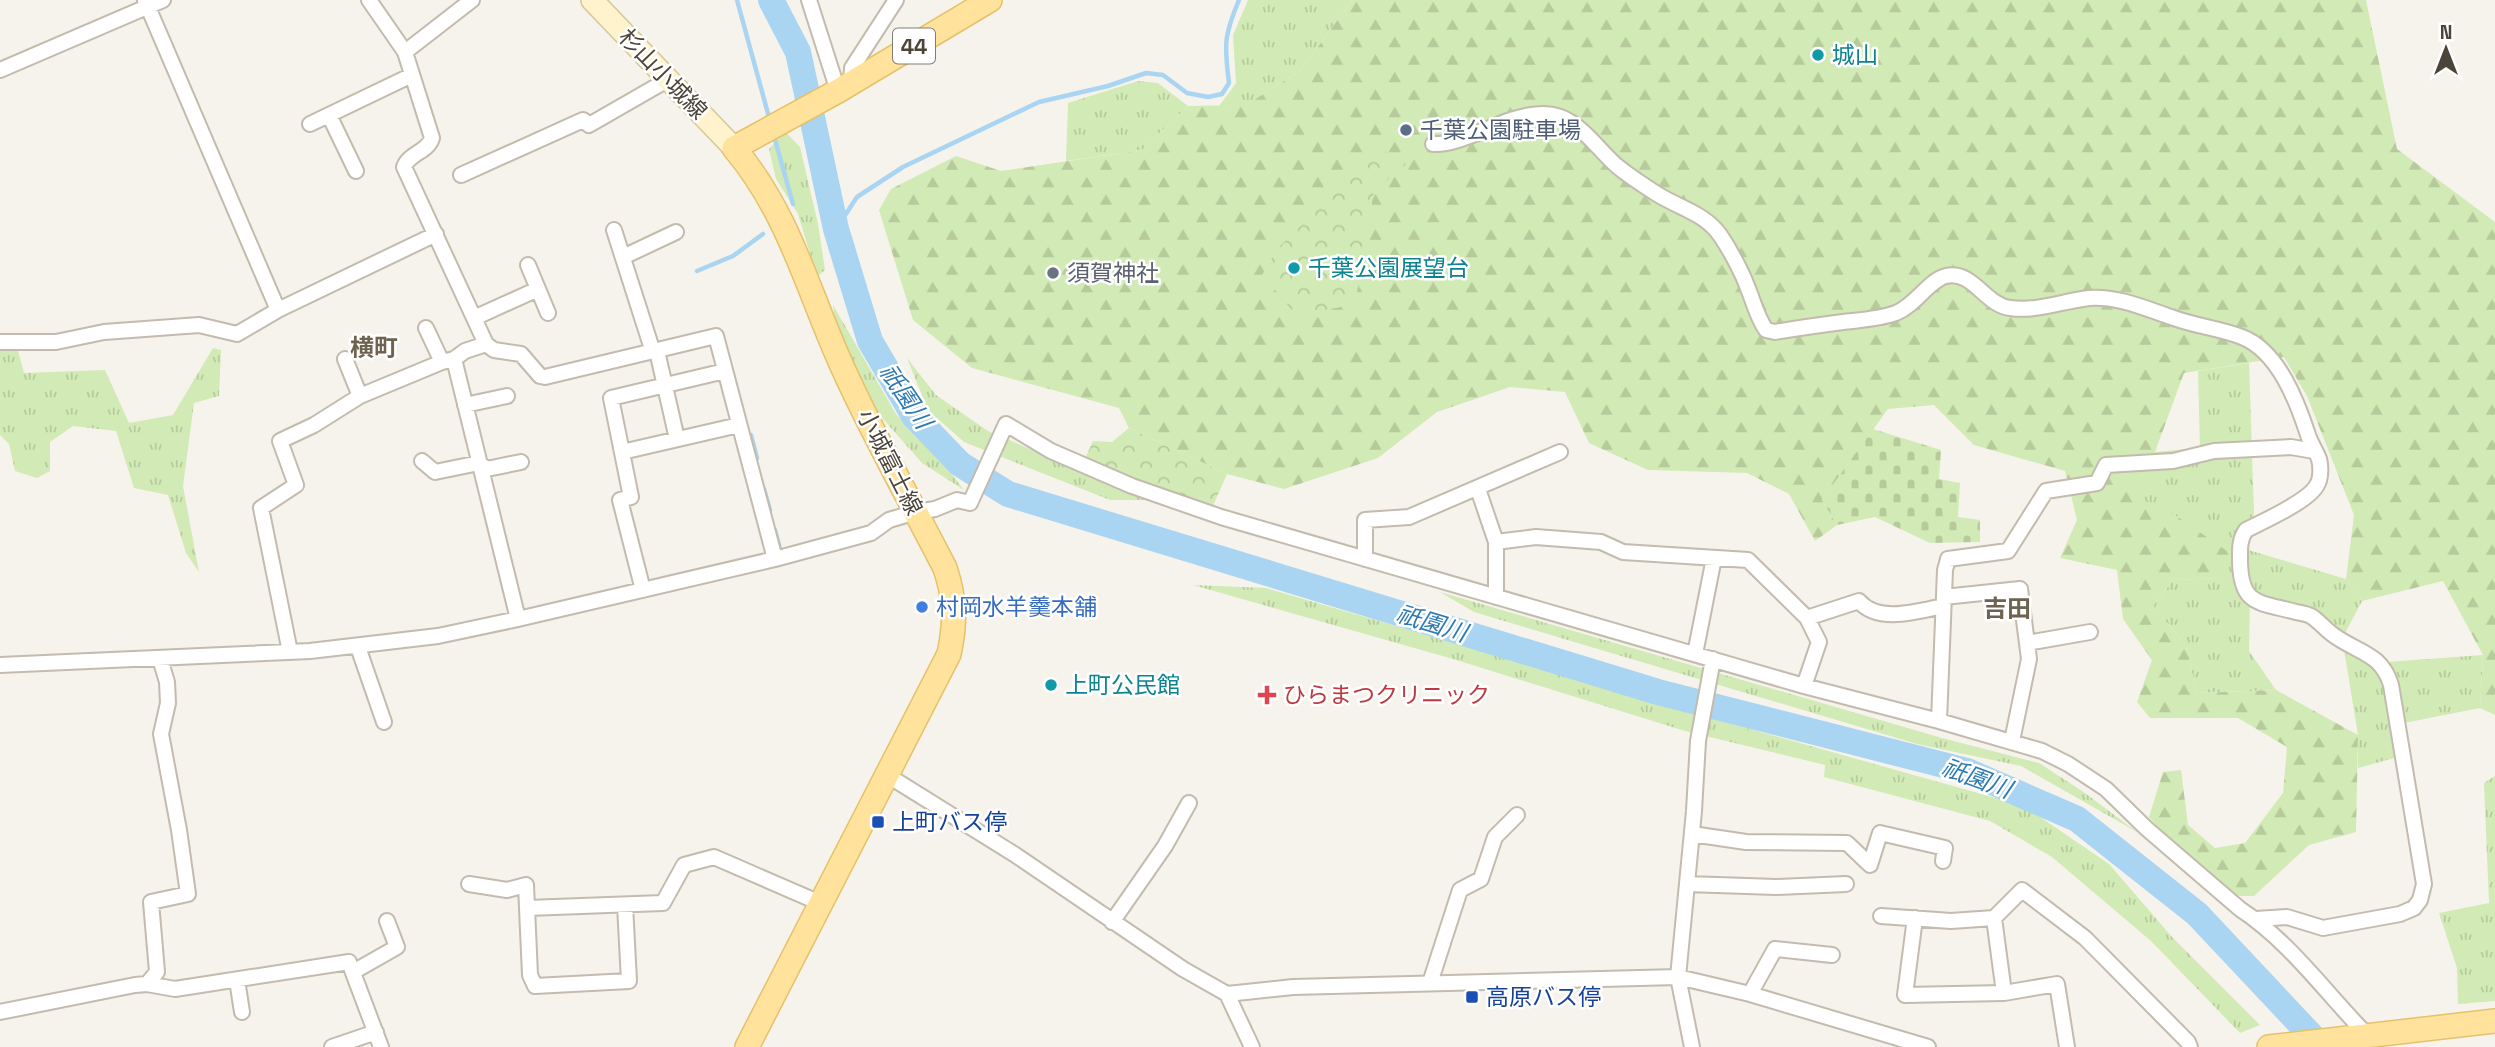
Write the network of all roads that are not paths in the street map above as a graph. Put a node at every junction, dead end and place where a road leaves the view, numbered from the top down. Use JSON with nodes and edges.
{"nodes":[{"id":1,"x":163,"y":0,"type":"edge"},
{"id":2,"x":369,"y":0,"type":"edge"},
{"id":3,"x":472,"y":0,"type":"edge"},
{"id":4,"x":809,"y":0,"type":"edge"},
{"id":5,"x":895,"y":0,"type":"edge"},
{"id":6,"x":990,"y":0,"type":"edge"},
{"id":7,"x":146,"y":3,"type":"edge"},
{"id":8,"x":602,"y":4,"type":"edge"},
{"id":9,"x":452,"y":6,"type":"edge"},
{"id":10,"x":405,"y":52,"type":"junction"},
{"id":11,"x":0,"y":70,"type":"edge"},
{"id":12,"x":412,"y":75,"type":"junction"},
{"id":13,"x":669,"y":79,"type":"junction"},
{"id":14,"x":845,"y":87,"type":"junction"},
{"id":15,"x":329,"y":115,"type":"junction"},
{"id":16,"x":310,"y":124,"type":"dead end"},
{"id":17,"x":1433,"y":144,"type":"dead end"},
{"id":18,"x":734,"y":148,"type":"junction"},
{"id":19,"x":356,"y":171,"type":"dead end"},
{"id":20,"x":461,"y":175,"type":"dead end"},
{"id":21,"x":614,"y":230,"type":"dead end"},
{"id":22,"x":676,"y":232,"type":"dead end"},
{"id":23,"x":436,"y":234,"type":"junction"},
{"id":24,"x":623,"y":257,"type":"junction"},
{"id":25,"x":528,"y":265,"type":"dead end"},
{"id":26,"x":538,"y":289,"type":"junction"},
{"id":27,"x":278,"y":310,"type":"junction"},
{"id":28,"x":548,"y":313,"type":"dead end"},
{"id":29,"x":474,"y":318,"type":"junction"},
{"id":30,"x":426,"y":328,"type":"dead end"},
{"id":31,"x":0,"y":342,"type":"edge"},
{"id":32,"x":486,"y":344,"type":"junction"},
{"id":33,"x":655,"y":351,"type":"junction"},
{"id":34,"x":345,"y":359,"type":"dead end"},
{"id":35,"x":448,"y":360,"type":"junction"},
{"id":36,"x":725,"y":371,"type":"junction"},
{"id":37,"x":665,"y":385,"type":"junction"},
{"id":38,"x":360,"y":396,"type":"junction"},
{"id":39,"x":507,"y":396,"type":"dead end"},
{"id":40,"x":465,"y":405,"type":"junction"},
{"id":41,"x":739,"y":425,"type":"junction"},
{"id":42,"x":677,"y":439,"type":"junction"},
{"id":43,"x":2314,"y":451,"type":"junction"},
{"id":44,"x":622,"y":452,"type":"junction"},
{"id":45,"x":1560,"y":452,"type":"dead end"},
{"id":46,"x":422,"y":461,"type":"dead end"},
{"id":47,"x":520,"y":462,"type":"dead end"},
{"id":48,"x":480,"y":463,"type":"junction"},
{"id":49,"x":1478,"y":489,"type":"junction"},
{"id":50,"x":916,"y":512,"type":"junction"},
{"id":51,"x":1496,"y":542,"type":"junction"},
{"id":52,"x":1714,"y":558,"type":"junction"},
{"id":53,"x":775,"y":559,"type":"junction"},
{"id":54,"x":1365,"y":559,"type":"junction"},
{"id":55,"x":643,"y":590,"type":"junction"},
{"id":56,"x":1496,"y":597,"type":"junction"},
{"id":57,"x":1944,"y":601,"type":"junction"},
{"id":58,"x":1807,"y":618,"type":"junction"},
{"id":59,"x":518,"y":620,"type":"junction"},
{"id":60,"x":2090,"y":632,"type":"dead end"},
{"id":61,"x":2027,"y":643,"type":"junction"},
{"id":62,"x":358,"y":647,"type":"junction"},
{"id":63,"x":290,"y":652,"type":"junction"},
{"id":64,"x":1695,"y":654,"type":"junction"},
{"id":65,"x":160,"y":659,"type":"junction"},
{"id":66,"x":0,"y":665,"type":"edge"},
{"id":67,"x":1713,"y":667,"type":"junction"},
{"id":68,"x":1804,"y":686,"type":"junction"},
{"id":69,"x":1939,"y":721,"type":"junction"},
{"id":70,"x":384,"y":722,"type":"dead end"},
{"id":71,"x":2012,"y":741,"type":"junction"},
{"id":72,"x":887,"y":775,"type":"junction"},
{"id":73,"x":1189,"y":803,"type":"dead end"},
{"id":74,"x":1517,"y":815,"type":"dead end"},
{"id":75,"x":1692,"y":834,"type":"junction"},
{"id":76,"x":1943,"y":861,"type":"dead end"},
{"id":77,"x":469,"y":884,"type":"dead end"},
{"id":78,"x":1687,"y":884,"type":"junction"},
{"id":79,"x":1846,"y":884,"type":"dead end"},
{"id":80,"x":820,"y":903,"type":"junction"},
{"id":81,"x":625,"y":905,"type":"junction"},
{"id":82,"x":527,"y":908,"type":"junction"},
{"id":83,"x":1881,"y":916,"type":"dead end"},
{"id":84,"x":1915,"y":918,"type":"junction"},
{"id":85,"x":1994,"y":918,"type":"junction"},
{"id":86,"x":2256,"y":919,"type":"junction"},
{"id":87,"x":387,"y":921,"type":"dead end"},
{"id":88,"x":1112,"y":922,"type":"junction"},
{"id":89,"x":1832,"y":955,"type":"dead end"},
{"id":90,"x":353,"y":972,"type":"junction"},
{"id":91,"x":1678,"y":976,"type":"junction"},
{"id":92,"x":237,"y":980,"type":"junction"},
{"id":93,"x":147,"y":984,"type":"junction"},
{"id":94,"x":1430,"y":984,"type":"junction"},
{"id":95,"x":2004,"y":993,"type":"junction"},
{"id":96,"x":1227,"y":994,"type":"junction"},
{"id":97,"x":1750,"y":994,"type":"junction"},
{"id":98,"x":0,"y":1012,"type":"edge"},
{"id":99,"x":243,"y":1012,"type":"dead end"},
{"id":100,"x":2495,"y":1021,"type":"edge"},
{"id":101,"x":376,"y":1032,"type":"junction"},
{"id":102,"x":2367,"y":1035,"type":"junction"},
{"id":103,"x":332,"y":1047,"type":"edge"},
{"id":104,"x":381,"y":1047,"type":"edge"},
{"id":105,"x":747,"y":1047,"type":"edge"},
{"id":106,"x":1252,"y":1047,"type":"edge"},
{"id":107,"x":1692,"y":1047,"type":"edge"},
{"id":108,"x":1928,"y":1047,"type":"edge"},
{"id":109,"x":2067,"y":1047,"type":"edge"},
{"id":110,"x":2190,"y":1047,"type":"edge"},
{"id":111,"x":2269,"y":1047,"type":"edge"}],
"edges":[{"from":1,"to":7,"type":"street"},
{"from":2,"to":10,"type":"street"},
{"from":3,"to":9,"type":"street"},
{"from":4,"to":14,"type":"street"},
{"from":5,"to":14,"type":"street"},
{"from":6,"to":14,"type":"main road","number":"44"},
{"from":7,"to":11,"type":"street"},
{"from":7,"to":27,"type":"street"},
{"from":8,"to":13,"type":"main road","name":"杉山小城線"},
{"from":9,"to":10,"type":"street"},
{"from":10,"to":12,"type":"street"},
{"from":12,"to":15,"type":"street"},
{"from":12,"to":23,"type":"street"},
{"from":13,"to":18,"type":"main road","name":"杉山小城線"},
{"from":13,"to":20,"type":"street"},
{"from":14,"to":18,"type":"main road","number":"44"},
{"from":15,"to":16,"type":"street"},
{"from":15,"to":19,"type":"street"},
{"from":17,"to":43,"type":"street"},
{"from":18,"to":50,"type":"main road","name":"小城富士線"},
{"from":21,"to":24,"type":"street"},
{"from":22,"to":24,"type":"street"},
{"from":23,"to":27,"type":"street"},
{"from":23,"to":29,"type":"street"},
{"from":24,"to":33,"type":"street"},
{"from":25,"to":26,"type":"street"},
{"from":26,"to":28,"type":"street"},
{"from":26,"to":29,"type":"street"},
{"from":27,"to":31,"type":"street"},
{"from":29,"to":32,"type":"street"},
{"from":30,"to":35,"type":"street"},
{"from":32,"to":33,"type":"street"},
{"from":32,"to":35,"type":"street"},
{"from":33,"to":36,"type":"street"},
{"from":33,"to":37,"type":"street"},
{"from":34,"to":38,"type":"street"},
{"from":35,"to":38,"type":"street"},
{"from":35,"to":40,"type":"street"},
{"from":36,"to":37,"type":"street"},
{"from":36,"to":41,"type":"street"},
{"from":37,"to":42,"type":"street"},
{"from":37,"to":44,"type":"street"},
{"from":38,"to":63,"type":"street"},
{"from":39,"to":40,"type":"street"},
{"from":40,"to":48,"type":"street"},
{"from":41,"to":42,"type":"street"},
{"from":41,"to":53,"type":"street"},
{"from":42,"to":44,"type":"street"},
{"from":43,"to":57,"type":"street"},
{"from":43,"to":86,"type":"street"},
{"from":44,"to":55,"type":"street"},
{"from":45,"to":49,"type":"street"},
{"from":46,"to":48,"type":"street"},
{"from":47,"to":48,"type":"street"},
{"from":48,"to":59,"type":"street"},
{"from":49,"to":51,"type":"street"},
{"from":49,"to":54,"type":"street"},
{"from":50,"to":53,"type":"street"},
{"from":50,"to":54,"type":"street"},
{"from":50,"to":72,"type":"main road","name":"小城富士線"},
{"from":51,"to":52,"type":"street"},
{"from":51,"to":56,"type":"street"},
{"from":52,"to":58,"type":"street"},
{"from":52,"to":64,"type":"street"},
{"from":53,"to":55,"type":"street"},
{"from":54,"to":56,"type":"street"},
{"from":55,"to":59,"type":"street"},
{"from":56,"to":64,"type":"street"},
{"from":57,"to":58,"type":"street"},
{"from":57,"to":61,"type":"street"},
{"from":57,"to":69,"type":"street"},
{"from":58,"to":68,"type":"street"},
{"from":59,"to":62,"type":"street"},
{"from":60,"to":61,"type":"street"},
{"from":61,"to":71,"type":"street"},
{"from":62,"to":63,"type":"street"},
{"from":62,"to":70,"type":"street"},
{"from":63,"to":65,"type":"street"},
{"from":64,"to":67,"type":"street"},
{"from":65,"to":66,"type":"street"},
{"from":65,"to":93,"type":"street"},
{"from":67,"to":68,"type":"street"},
{"from":67,"to":75,"type":"street"},
{"from":68,"to":69,"type":"street"},
{"from":69,"to":71,"type":"street"},
{"from":71,"to":86,"type":"street"},
{"from":72,"to":80,"type":"main road","name":"小城富士線"},
{"from":72,"to":88,"type":"street"},
{"from":73,"to":88,"type":"street"},
{"from":74,"to":94,"type":"street"},
{"from":75,"to":76,"type":"street"},
{"from":75,"to":78,"type":"street"},
{"from":77,"to":82,"type":"street"},
{"from":78,"to":79,"type":"street"},
{"from":78,"to":91,"type":"street"},
{"from":80,"to":81,"type":"street"},
{"from":80,"to":105,"type":"main road","name":"小城富士線"},
{"from":81,"to":82,"type":"street"},
{"from":81,"to":82,"type":"street"},
{"from":83,"to":84,"type":"street"},
{"from":84,"to":85,"type":"street"},
{"from":84,"to":95,"type":"street"},
{"from":85,"to":95,"type":"street"},
{"from":85,"to":110,"type":"street"},
{"from":86,"to":102,"type":"street"},
{"from":87,"to":90,"type":"street"},
{"from":88,"to":96,"type":"street"},
{"from":89,"to":97,"type":"street"},
{"from":90,"to":92,"type":"street"},
{"from":90,"to":101,"type":"street"},
{"from":91,"to":94,"type":"street"},
{"from":91,"to":97,"type":"street"},
{"from":91,"to":107,"type":"street"},
{"from":92,"to":93,"type":"street"},
{"from":92,"to":99,"type":"street"},
{"from":93,"to":98,"type":"street"},
{"from":94,"to":96,"type":"street"},
{"from":95,"to":109,"type":"street"},
{"from":96,"to":106,"type":"street"},
{"from":97,"to":108,"type":"street"},
{"from":100,"to":102,"type":"main road"},
{"from":101,"to":103,"type":"street"},
{"from":101,"to":104,"type":"street"},
{"from":102,"to":111,"type":"main road"}]}
